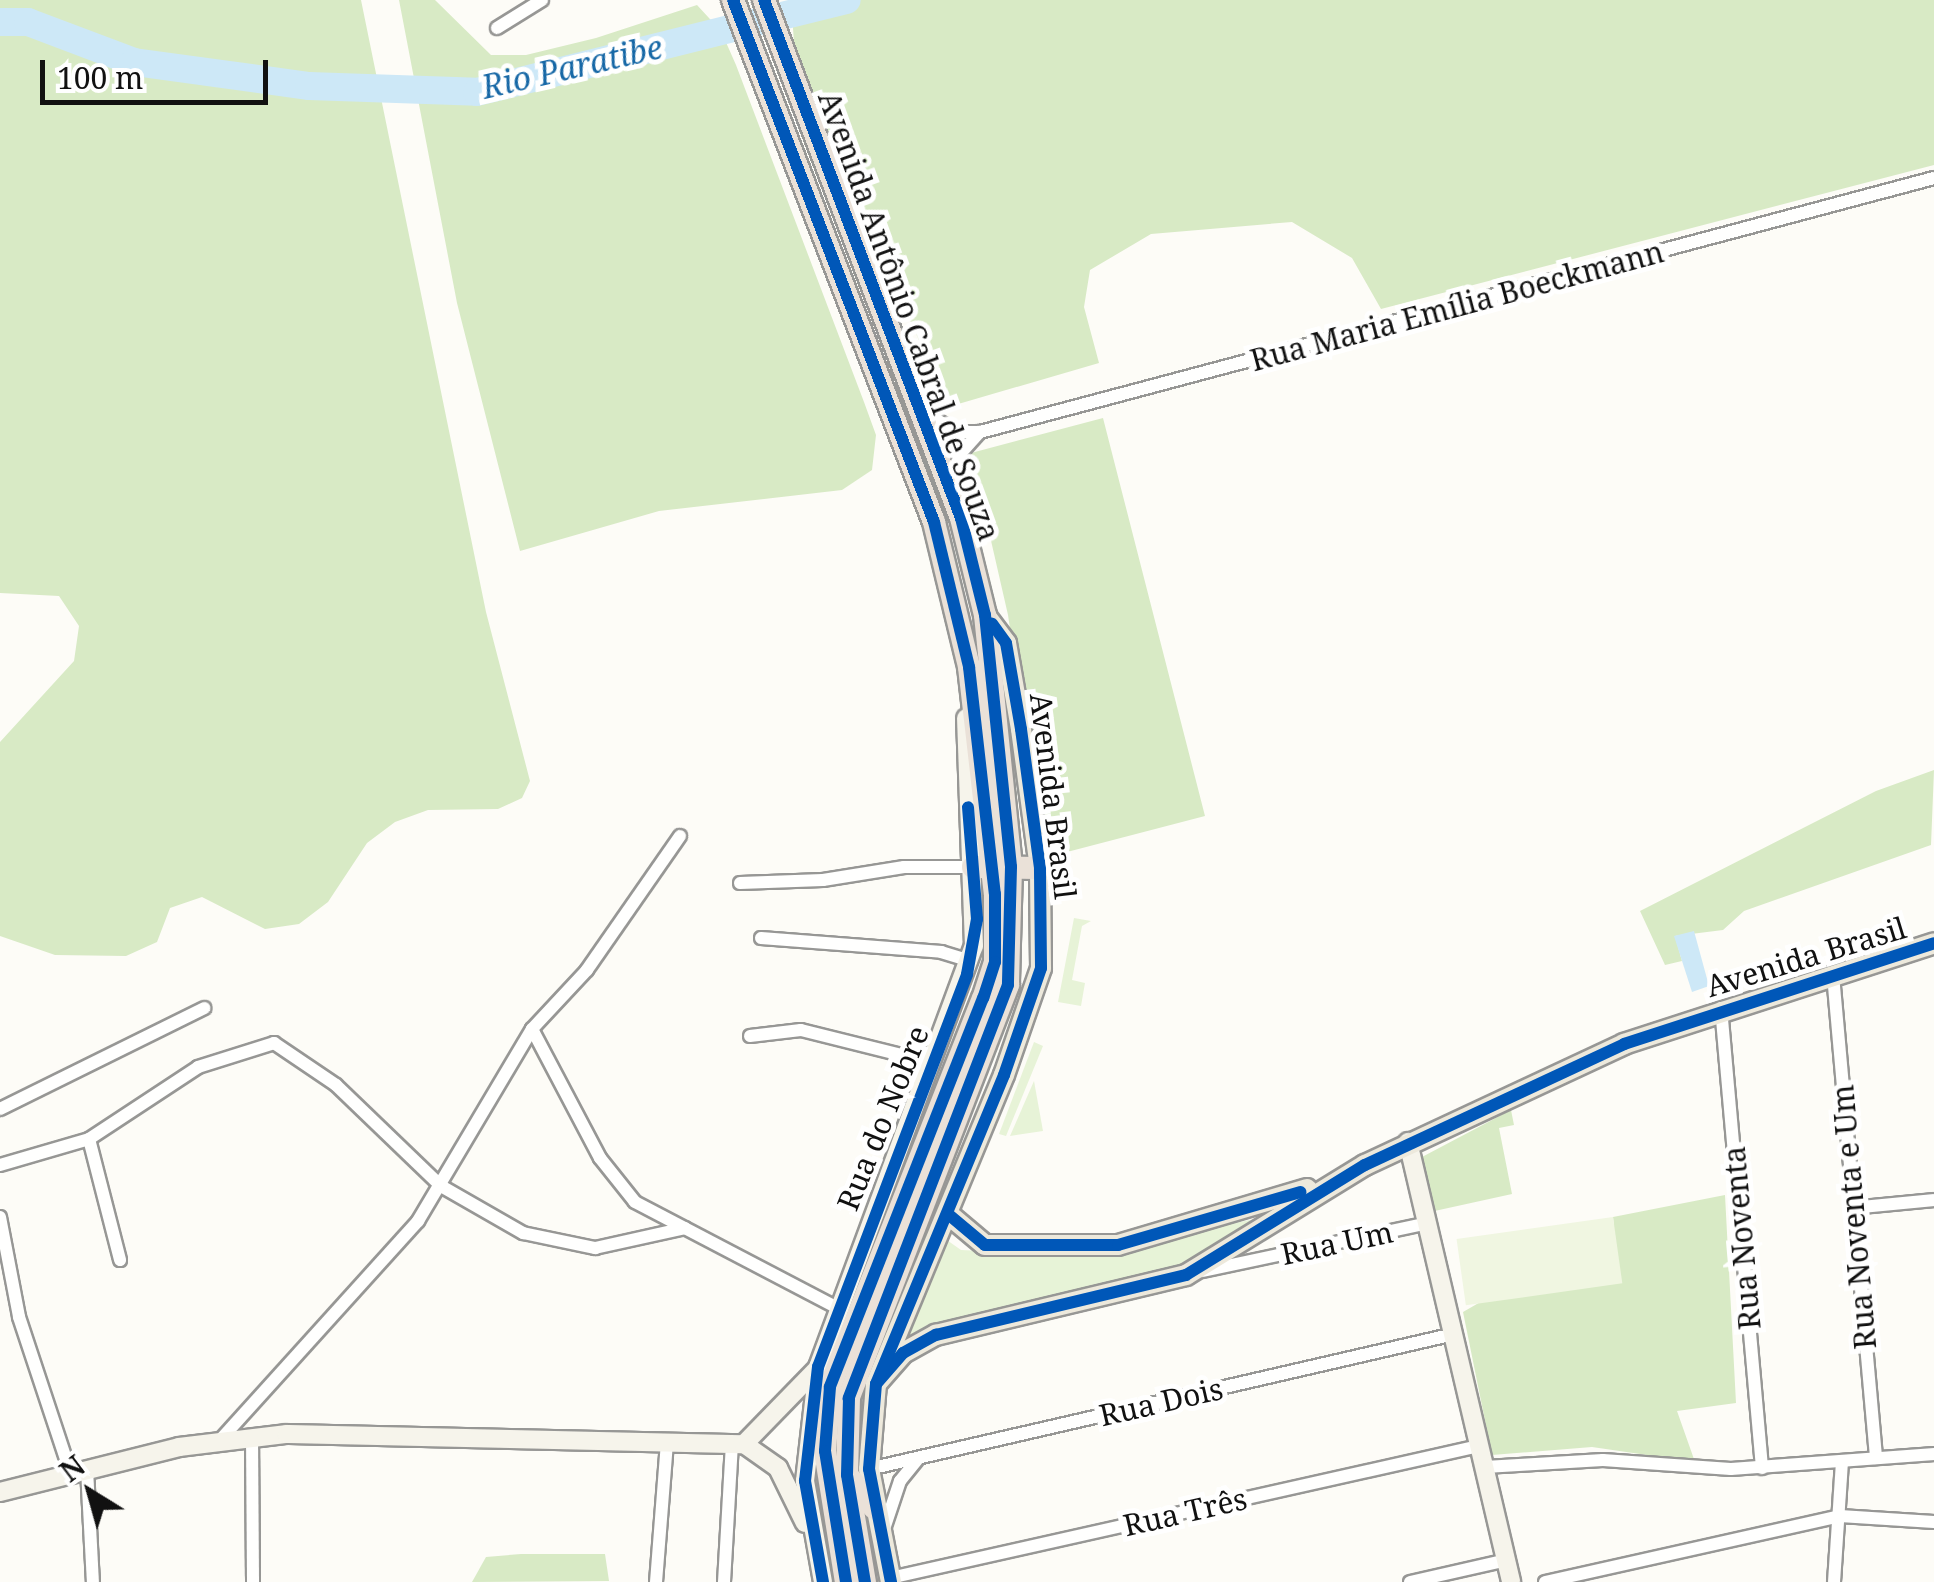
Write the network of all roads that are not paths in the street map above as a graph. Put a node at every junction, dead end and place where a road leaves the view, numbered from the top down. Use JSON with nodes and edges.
{"nodes":[{"id":1,"x":542,"y":0,"type":"edge"},
{"id":2,"x":733,"y":0,"type":"edge"},
{"id":3,"x":764,"y":0,"type":"edge"},
{"id":4,"x":497,"y":28,"type":"dead end"},
{"id":5,"x":1934,"y":178,"type":"edge"},
{"id":6,"x":921,"y":407,"type":"junction"},
{"id":7,"x":980,"y":432,"type":"junction"},
{"id":8,"x":951,"y":488,"type":"junction"},
{"id":9,"x":985,"y":614,"type":"junction"},
{"id":10,"x":680,"y":836,"type":"dead end"},
{"id":11,"x":992,"y":867,"type":"junction"},
{"id":12,"x":1040,"y":868,"type":"junction"},
{"id":13,"x":740,"y":883,"type":"dead end"},
{"id":14,"x":761,"y":938,"type":"dead end"},
{"id":15,"x":1934,"y":942,"type":"edge"},
{"id":16,"x":971,"y":961,"type":"junction"},
{"id":17,"x":1833,"y":975,"type":"junction"},
{"id":18,"x":204,"y":1008,"type":"dead end"},
{"id":19,"x":1721,"y":1008,"type":"junction"},
{"id":20,"x":532,"y":1029,"type":"junction"},
{"id":21,"x":750,"y":1036,"type":"dead end"},
{"id":22,"x":933,"y":1063,"type":"junction"},
{"id":23,"x":0,"y":1109,"type":"edge"},
{"id":24,"x":89,"y":1139,"type":"junction"},
{"id":25,"x":1408,"y":1142,"type":"junction"},
{"id":26,"x":0,"y":1165,"type":"edge"},
{"id":27,"x":1364,"y":1165,"type":"junction"},
{"id":28,"x":902,"y":1168,"type":"junction"},
{"id":29,"x":442,"y":1186,"type":"junction"},
{"id":30,"x":1934,"y":1200,"type":"edge"},
{"id":31,"x":1852,"y":1208,"type":"junction"},
{"id":32,"x":948,"y":1214,"type":"junction"},
{"id":33,"x":0,"y":1217,"type":"edge"},
{"id":34,"x":1429,"y":1223,"type":"junction"},
{"id":35,"x":684,"y":1228,"type":"junction"},
{"id":36,"x":120,"y":1260,"type":"dead end"},
{"id":37,"x":1186,"y":1275,"type":"junction"},
{"id":38,"x":836,"y":1306,"type":"junction"},
{"id":39,"x":1454,"y":1334,"type":"junction"},
{"id":40,"x":818,"y":1367,"type":"junction"},
{"id":41,"x":876,"y":1384,"type":"junction"},
{"id":42,"x":252,"y":1436,"type":"junction"},
{"id":43,"x":221,"y":1439,"type":"junction"},
{"id":44,"x":667,"y":1443,"type":"junction"},
{"id":45,"x":738,"y":1444,"type":"junction"},
{"id":46,"x":1479,"y":1446,"type":"junction"},
{"id":47,"x":1934,"y":1454,"type":"edge"},
{"id":48,"x":1876,"y":1458,"type":"junction"},
{"id":49,"x":919,"y":1459,"type":"junction"},
{"id":50,"x":1842,"y":1462,"type":"junction"},
{"id":51,"x":1485,"y":1467,"type":"junction"},
{"id":52,"x":1762,"y":1468,"type":"junction"},
{"id":53,"x":79,"y":1472,"type":"junction"},
{"id":54,"x":858,"y":1472,"type":"junction"},
{"id":55,"x":0,"y":1492,"type":"edge"},
{"id":56,"x":874,"y":1508,"type":"joint"},
{"id":57,"x":1840,"y":1516,"type":"junction"},
{"id":58,"x":1934,"y":1522,"type":"edge"},
{"id":59,"x":881,"y":1539,"type":"junction"},
{"id":60,"x":816,"y":1546,"type":"junction"},
{"id":61,"x":1507,"y":1560,"type":"junction"},
{"id":62,"x":890,"y":1580,"type":"edge"},
{"id":63,"x":93,"y":1582,"type":"edge"},
{"id":64,"x":253,"y":1582,"type":"edge"},
{"id":65,"x":656,"y":1582,"type":"edge"},
{"id":66,"x":724,"y":1582,"type":"edge"},
{"id":67,"x":823,"y":1582,"type":"edge"},
{"id":68,"x":846,"y":1582,"type":"edge"},
{"id":69,"x":865,"y":1582,"type":"edge"},
{"id":70,"x":1410,"y":1582,"type":"edge"},
{"id":71,"x":1512,"y":1582,"type":"edge"},
{"id":72,"x":1544,"y":1582,"type":"edge"},
{"id":73,"x":1834,"y":1582,"type":"edge"}],
"edges":[{"from":1,"to":4,"type":"street"},
{"from":2,"to":11,"type":"highway","name":"Avenida Antônio Cabral de Souza"},
{"from":3,"to":6,"type":"highway","name":"Avenida Antônio Cabral de Souza"},
{"from":5,"to":7,"type":"street","name":"Rua Maria Emília Boeckmann"},
{"from":6,"to":7,"type":"street"},
{"from":6,"to":8,"type":"highway","name":"Avenida Antônio Cabral de Souza"},
{"from":7,"to":8,"type":"street"},
{"from":8,"to":9,"type":"highway","name":"Avenida Antônio Cabral de Souza"},
{"from":9,"to":11,"type":"highway","name":"Avenida Antônio Cabral de Souza"},
{"from":9,"to":12,"type":"main road","name":"Avenida Brasil"},
{"from":10,"to":20,"type":"street"},
{"from":11,"to":12,"type":"highway"},
{"from":11,"to":13,"type":"street"},
{"from":11,"to":16,"type":"main road","name":"Rua do Nobre"},
{"from":11,"to":28,"type":"highway","name":"Avenida Antônio Cabral de Souza"},
{"from":11,"to":54,"type":"highway","name":"Avenida Antônio Cabral de Souza"},
{"from":12,"to":32,"type":"main road","name":"Avenida Brasil"},
{"from":14,"to":16,"type":"street"},
{"from":15,"to":17,"type":"main road","name":"Avenida Brasil"},
{"from":16,"to":22,"type":"main road","name":"Rua do Nobre"},
{"from":17,"to":19,"type":"main road","name":"Avenida Brasil"},
{"from":17,"to":31,"type":"street","name":"Rua Noventa e Um"},
{"from":18,"to":23,"type":"street"},
{"from":19,"to":25,"type":"main road","name":"Avenida Brasil"},
{"from":19,"to":52,"type":"street","name":"Rua Noventa"},
{"from":20,"to":29,"type":"street"},
{"from":20,"to":35,"type":"street"},
{"from":21,"to":22,"type":"street"},
{"from":22,"to":28,"type":"main road","name":"Rua do Nobre"},
{"from":24,"to":26,"type":"street"},
{"from":24,"to":29,"type":"street"},
{"from":24,"to":36,"type":"street"},
{"from":25,"to":27,"type":"main road","name":"Avenida Brasil"},
{"from":25,"to":34,"type":"main road"},
{"from":27,"to":32,"type":"main road","name":"Avenida Brasil"},
{"from":27,"to":37,"type":"main road","name":"Avenida Brasil"},
{"from":28,"to":38,"type":"main road","name":"Rua do Nobre"},
{"from":28,"to":68,"type":"highway","name":"Avenida Antônio Cabral de Souza"},
{"from":29,"to":35,"type":"street"},
{"from":29,"to":43,"type":"street"},
{"from":30,"to":31,"type":"street"},
{"from":31,"to":48,"type":"street","name":"Rua Noventa e Um"},
{"from":32,"to":41,"type":"main road","name":"Avenida Brasil"},
{"from":33,"to":53,"type":"street"},
{"from":34,"to":37,"type":"street","name":"Rua Um"},
{"from":34,"to":39,"type":"main road"},
{"from":35,"to":38,"type":"street"},
{"from":37,"to":41,"type":"main road","name":"Avenida Brasil"},
{"from":38,"to":40,"type":"main road","name":"Rua do Nobre"},
{"from":39,"to":46,"type":"main road"},
{"from":39,"to":49,"type":"street","name":"Rua Dois"},
{"from":40,"to":45,"type":"main road","name":"Rua do Nobre"},
{"from":40,"to":60,"type":"main road","name":"Rua do Nobre"},
{"from":41,"to":54,"type":"main road","name":"Avenida Brasil"},
{"from":42,"to":43,"type":"main road"},
{"from":42,"to":44,"type":"main road"},
{"from":42,"to":64,"type":"street"},
{"from":43,"to":53,"type":"main road"},
{"from":44,"to":45,"type":"main road"},
{"from":44,"to":65,"type":"street"},
{"from":45,"to":60,"type":"main road","name":"Rua do Nobre"},
{"from":45,"to":66,"type":"street"},
{"from":46,"to":51,"type":"main road"},
{"from":46,"to":62,"type":"street","name":"Rua Três"},
{"from":47,"to":48,"type":"street"},
{"from":48,"to":50,"type":"street"},
{"from":49,"to":54,"type":"street","name":"Rua Dois"},
{"from":49,"to":59,"type":"street"},
{"from":50,"to":52,"type":"street"},
{"from":50,"to":57,"type":"street"},
{"from":51,"to":52,"type":"street"},
{"from":51,"to":61,"type":"main road"},
{"from":53,"to":55,"type":"main road"},
{"from":53,"to":63,"type":"street"},
{"from":54,"to":56,"type":"highway"},
{"from":54,"to":69,"type":"highway","name":"Avenida Antônio Cabral de Souza"},
{"from":56,"to":59,"type":"main road"},
{"from":57,"to":58,"type":"street"},
{"from":57,"to":72,"type":"street"},
{"from":57,"to":73,"type":"street"},
{"from":59,"to":62,"type":"main road"},
{"from":60,"to":67,"type":"main road","name":"Rua do Nobre"},
{"from":61,"to":70,"type":"street"},
{"from":61,"to":71,"type":"main road"}]}
